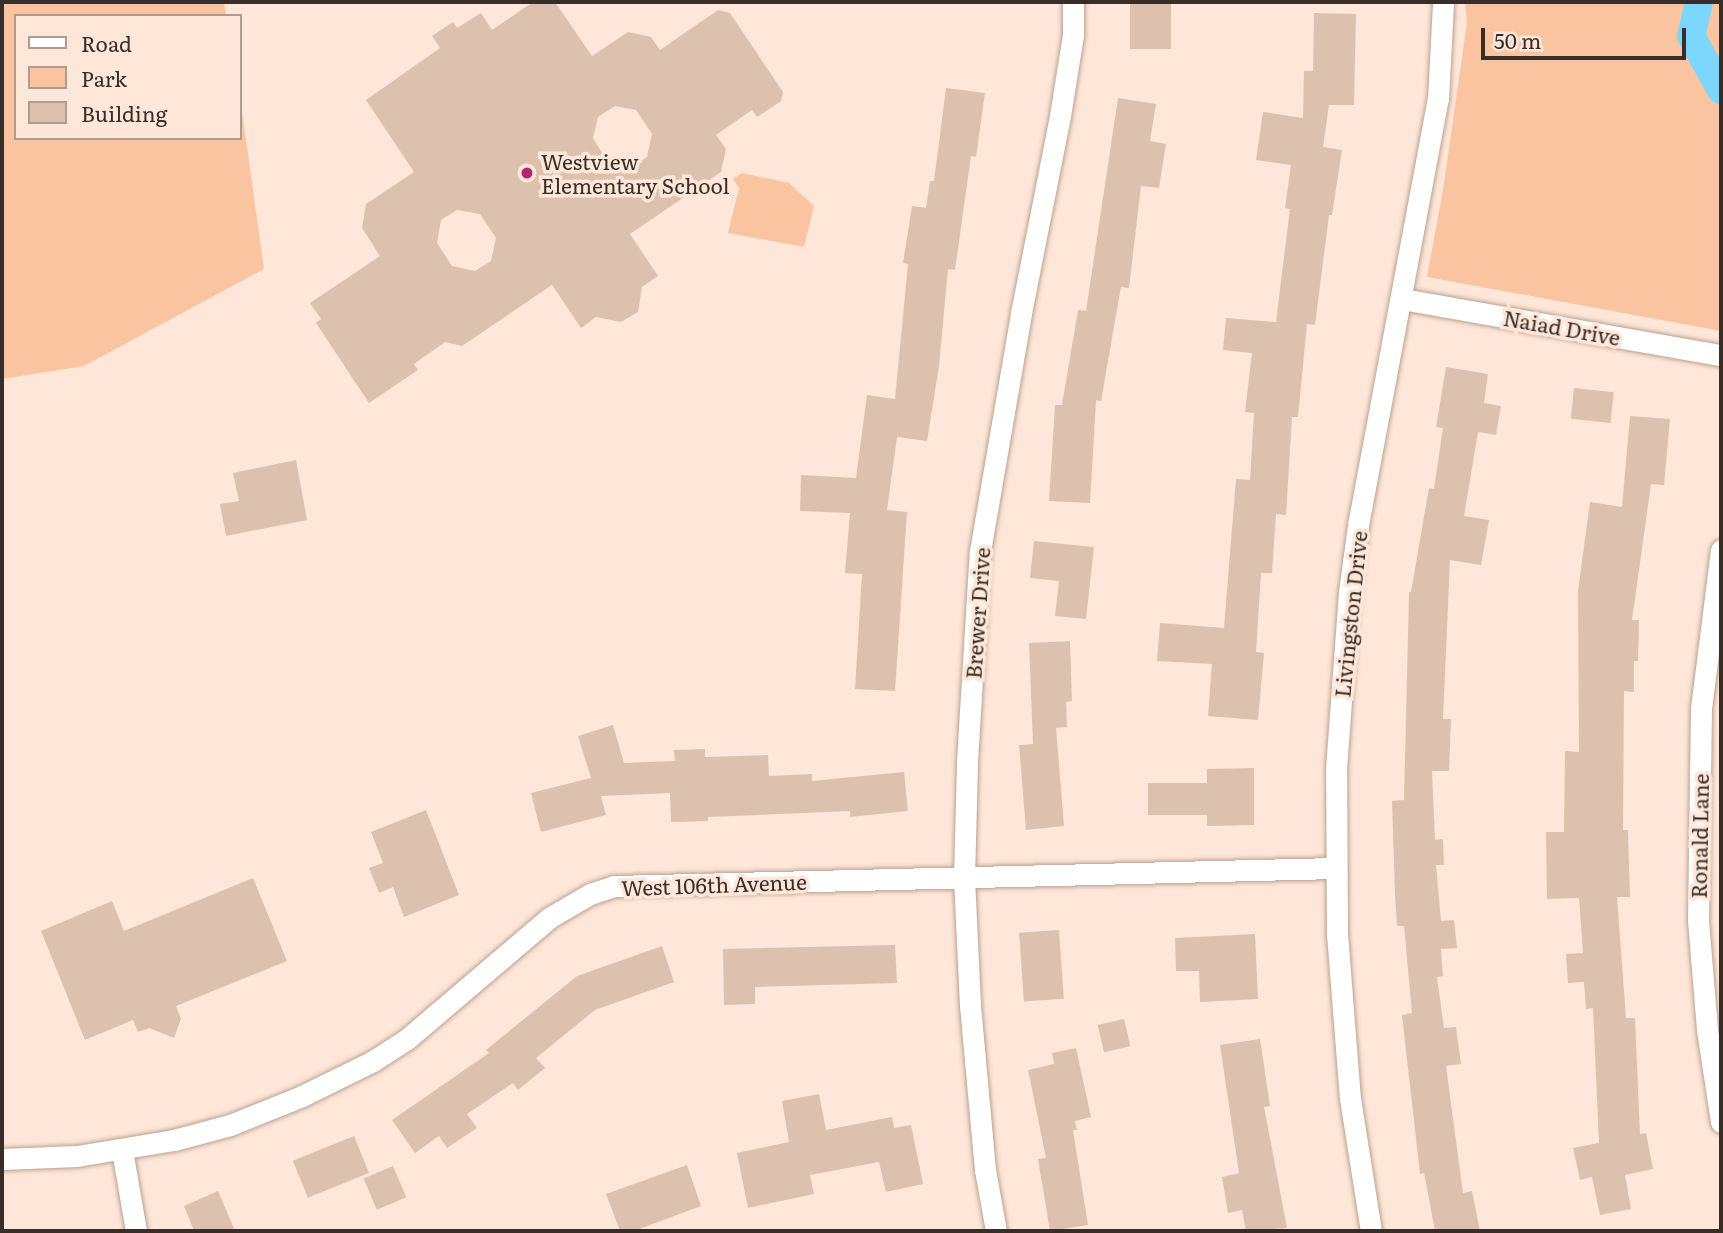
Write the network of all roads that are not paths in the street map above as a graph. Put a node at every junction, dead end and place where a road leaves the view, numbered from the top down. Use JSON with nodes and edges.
{"nodes":[{"id":1,"x":1073,"y":2,"type":"edge"},
{"id":2,"x":1443,"y":2,"type":"edge"},
{"id":3,"x":1402,"y":299,"type":"junction"},
{"id":4,"x":1721,"y":355,"type":"edge"},
{"id":5,"x":1721,"y":550,"type":"edge"},
{"id":6,"x":1334,"y":868,"type":"junction"},
{"id":7,"x":964,"y":878,"type":"junction"},
{"id":8,"x":1721,"y":1122,"type":"edge"},
{"id":9,"x":122,"y":1150,"type":"junction"},
{"id":10,"x":2,"y":1159,"type":"edge"},
{"id":11,"x":136,"y":1231,"type":"edge"},
{"id":12,"x":996,"y":1231,"type":"edge"},
{"id":13,"x":1371,"y":1231,"type":"edge"}],
"edges":[{"from":1,"to":7,"type":"street","name":"Brewer Drive"},
{"from":2,"to":3,"type":"street","name":"Livingston Drive"},
{"from":3,"to":4,"type":"street","name":"Naiad Drive"},
{"from":3,"to":6,"type":"street","name":"Livingston Drive"},
{"from":5,"to":8,"type":"street","name":"Ronald Lane"},
{"from":6,"to":7,"type":"street","name":"West 106th Avenue"},
{"from":6,"to":13,"type":"street","name":"Livingston Drive"},
{"from":7,"to":9,"type":"street","name":"West 106th Avenue"},
{"from":7,"to":12,"type":"street","name":"Brewer Drive"},
{"from":9,"to":10,"type":"street","name":"West 106th Avenue"},
{"from":9,"to":11,"type":"street"}]}
